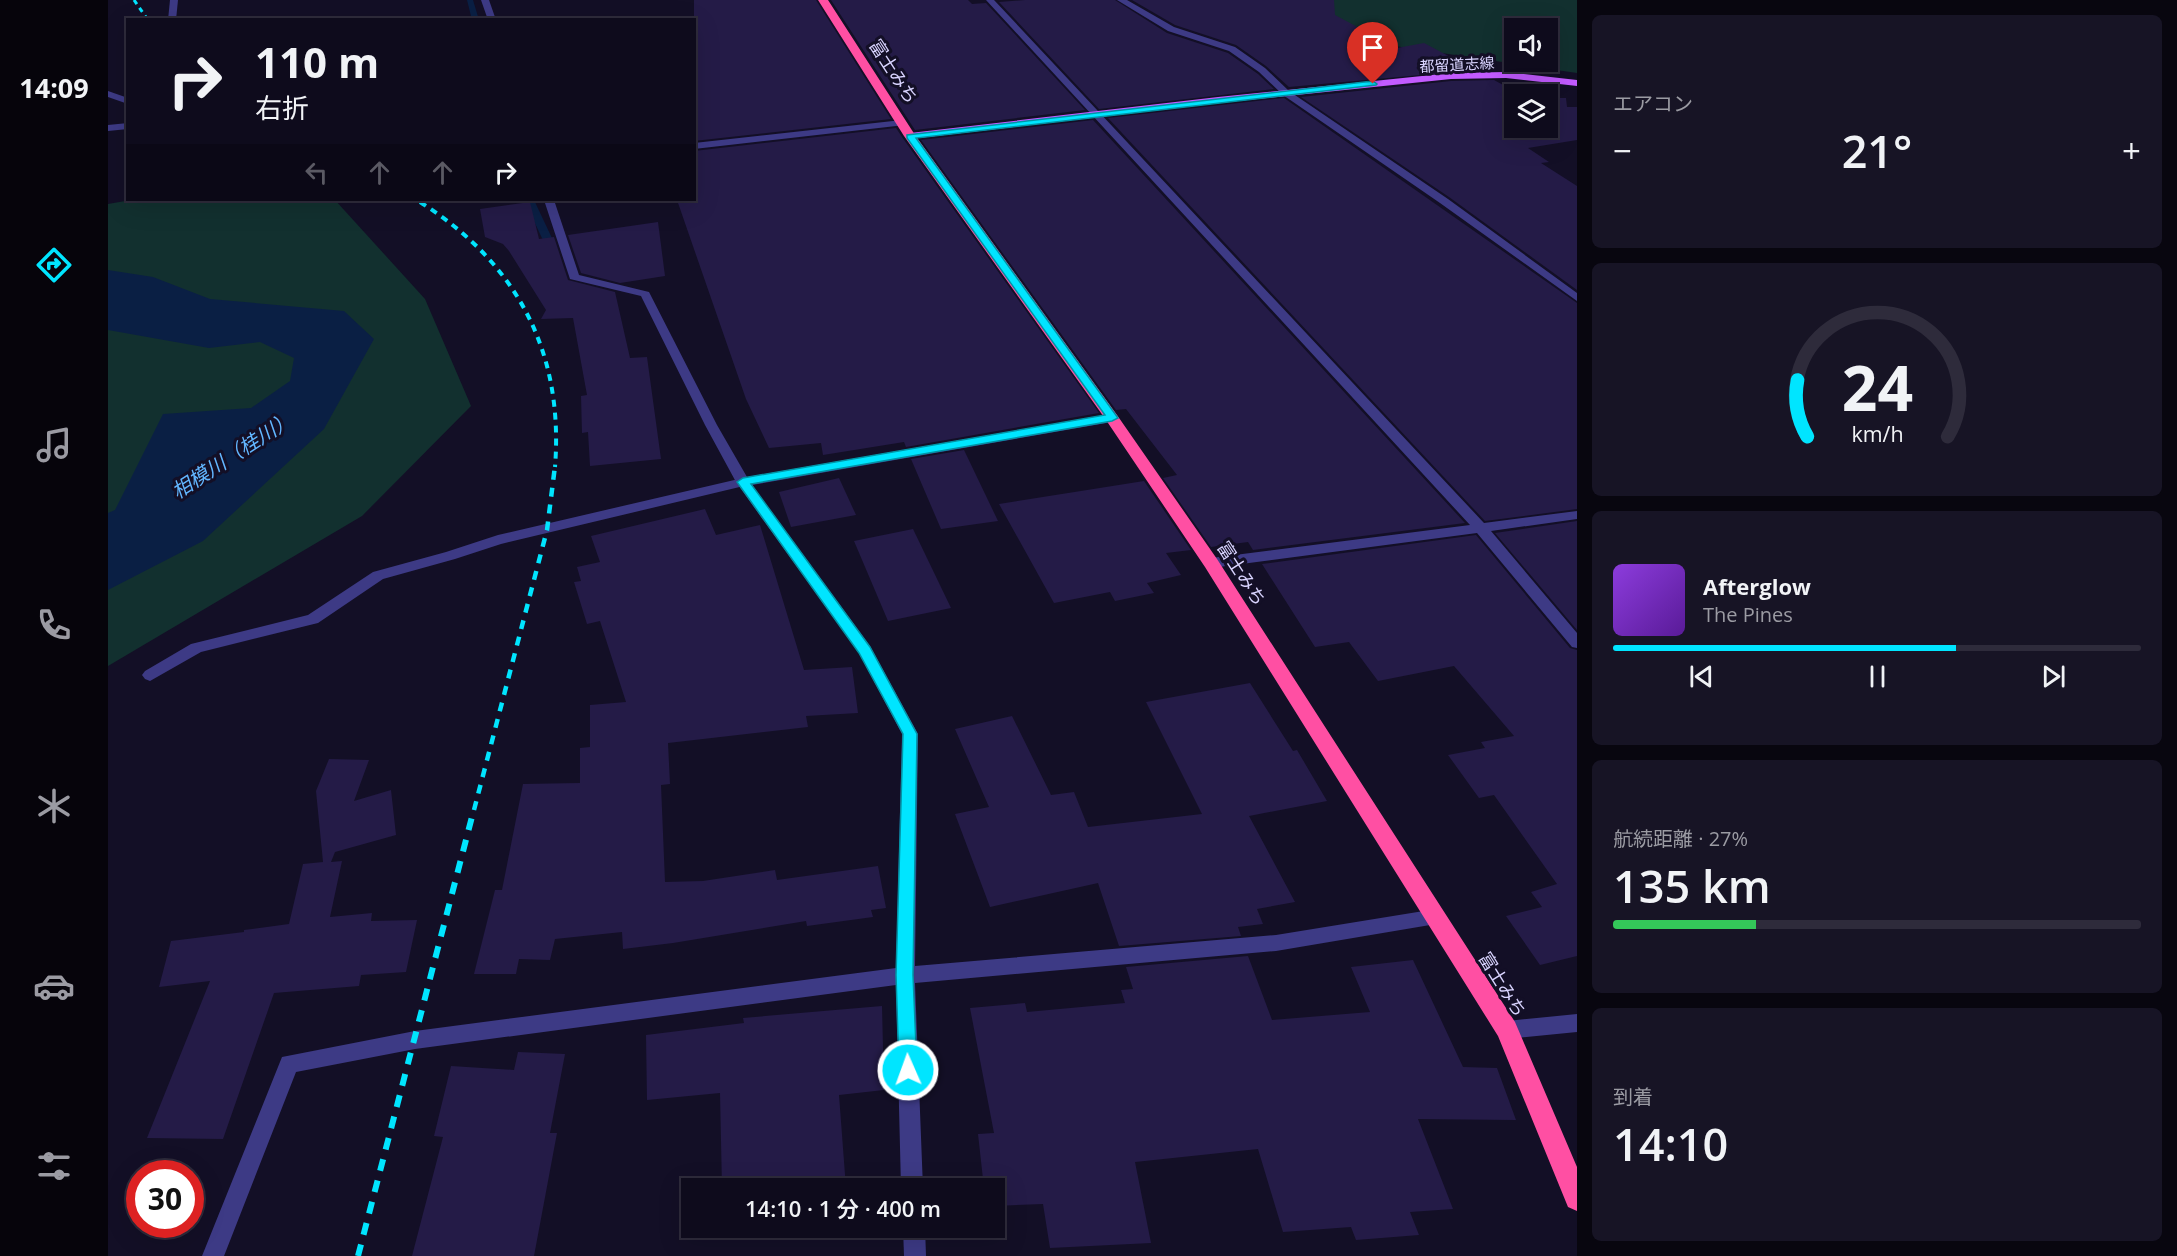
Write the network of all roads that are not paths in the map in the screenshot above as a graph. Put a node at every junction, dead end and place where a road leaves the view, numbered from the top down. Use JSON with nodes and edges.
{"nodes":[{"id":1,"x":174,"y":0,"type":"edge"},
{"id":2,"x":485,"y":0,"type":"edge"},
{"id":3,"x":823,"y":0,"type":"edge"},
{"id":4,"x":990,"y":0,"type":"edge"},
{"id":5,"x":1121,"y":0,"type":"edge"},
{"id":6,"x":172,"y":18,"type":"edge"},
{"id":7,"x":491,"y":18,"type":"edge"},
{"id":8,"x":1577,"y":84,"type":"edge"},
{"id":9,"x":1286,"y":93,"type":"junction"},
{"id":10,"x":108,"y":94,"type":"edge"},
{"id":11,"x":126,"y":100,"type":"edge"},
{"id":12,"x":1094,"y":115,"type":"junction"},
{"id":13,"x":126,"y":126,"type":"edge"},
{"id":14,"x":108,"y":128,"type":"edge"},
{"id":15,"x":906,"y":130,"type":"junction"},
{"id":16,"x":696,"y":146,"type":"edge"},
{"id":17,"x":549,"y":201,"type":"edge"},
{"id":18,"x":1577,"y":298,"type":"edge"},
{"id":19,"x":1112,"y":418,"type":"junction"},
{"id":20,"x":743,"y":482,"type":"junction"},
{"id":21,"x":1577,"y":515,"type":"edge"},
{"id":22,"x":1481,"y":528,"type":"junction"},
{"id":23,"x":1211,"y":563,"type":"junction"},
{"id":24,"x":1577,"y":643,"type":"edge"},
{"id":25,"x":150,"y":675,"type":"dead end"},
{"id":26,"x":1436,"y":917,"type":"junction"},
{"id":27,"x":905,"y":975,"type":"junction"},
{"id":28,"x":1577,"y":1023,"type":"edge"},
{"id":29,"x":1507,"y":1030,"type":"junction"},
{"id":30,"x":912,"y":1178,"type":"edge"},
{"id":31,"x":1577,"y":1198,"type":"edge"},
{"id":32,"x":914,"y":1238,"type":"edge"},
{"id":33,"x":213,"y":1256,"type":"edge"},
{"id":34,"x":915,"y":1256,"type":"edge"}],
"edges":[{"from":1,"to":6,"type":"street"},
{"from":2,"to":7,"type":"street"},
{"from":3,"to":15,"type":"highway","name":"富士みち"},
{"from":4,"to":12,"type":"street"},
{"from":5,"to":9,"type":"street"},
{"from":8,"to":9,"type":"main road","name":"都留道志線"},
{"from":9,"to":12,"type":"main road","name":"都留道志線"},
{"from":9,"to":18,"type":"street"},
{"from":10,"to":11,"type":"street"},
{"from":12,"to":15,"type":"main road","name":"都留道志線"},
{"from":12,"to":22,"type":"street"},
{"from":13,"to":14,"type":"street"},
{"from":15,"to":16,"type":"street"},
{"from":15,"to":19,"type":"highway","name":"富士みち"},
{"from":17,"to":20,"type":"street"},
{"from":19,"to":20,"type":"street"},
{"from":19,"to":23,"type":"highway","name":"富士みち"},
{"from":20,"to":25,"type":"street"},
{"from":20,"to":27,"type":"street"},
{"from":21,"to":22,"type":"street"},
{"from":22,"to":23,"type":"street"},
{"from":22,"to":24,"type":"street"},
{"from":23,"to":26,"type":"highway","name":"富士みち"},
{"from":26,"to":27,"type":"street"},
{"from":26,"to":29,"type":"highway","name":"富士みち"},
{"from":27,"to":30,"type":"street"},
{"from":27,"to":33,"type":"street"},
{"from":28,"to":29,"type":"street"},
{"from":29,"to":31,"type":"highway","name":"富士みち"},
{"from":32,"to":34,"type":"street"}]}
